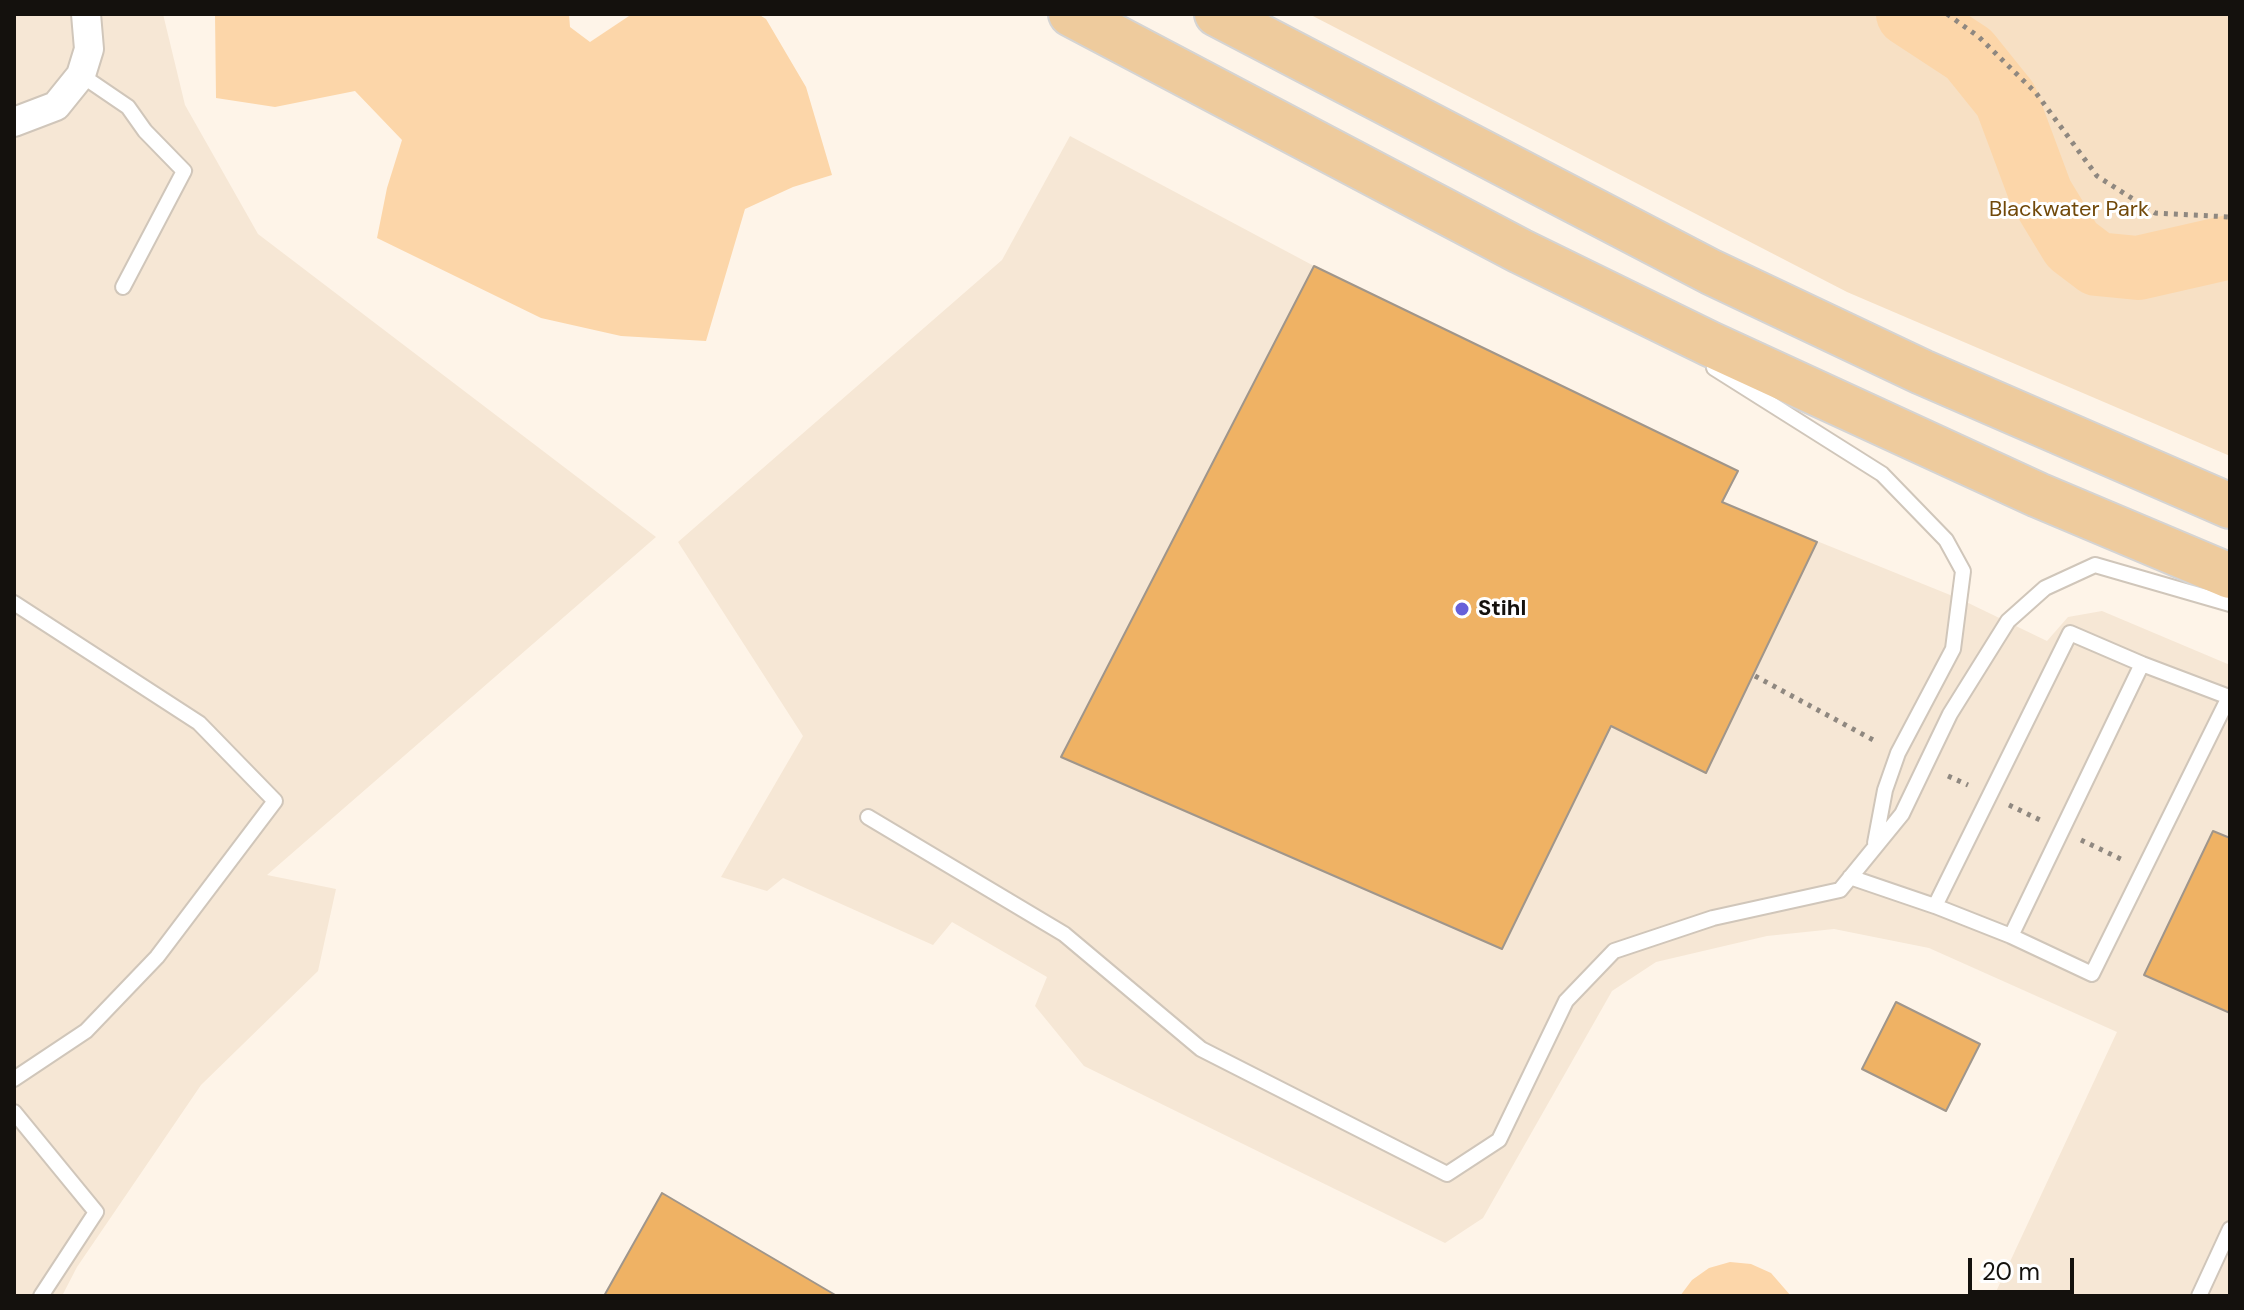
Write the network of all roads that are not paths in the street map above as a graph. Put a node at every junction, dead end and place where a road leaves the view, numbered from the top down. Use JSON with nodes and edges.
{"nodes":[{"id":1,"x":86,"y":14,"type":"edge"},
{"id":2,"x":1071,"y":14,"type":"edge"},
{"id":3,"x":1217,"y":14,"type":"edge"},
{"id":4,"x":81,"y":75,"type":"junction"},
{"id":5,"x":14,"y":122,"type":"edge"},
{"id":6,"x":1520,"y":251,"type":"junction"},
{"id":7,"x":123,"y":287,"type":"dead end"},
{"id":8,"x":1684,"y":350,"type":"dead end"},
{"id":9,"x":1697,"y":358,"type":"dead end"},
{"id":10,"x":2230,"y":506,"type":"edge"},
{"id":11,"x":2230,"y":576,"type":"edge"},
{"id":12,"x":14,"y":603,"type":"edge"},
{"id":13,"x":2230,"y":604,"type":"edge"},
{"id":14,"x":2142,"y":664,"type":"junction"},
{"id":15,"x":868,"y":817,"type":"dead end"},
{"id":16,"x":1875,"y":843,"type":"junction"},
{"id":17,"x":1850,"y":877,"type":"junction"},
{"id":18,"x":1935,"y":906,"type":"junction"},
{"id":19,"x":2011,"y":936,"type":"junction"},
{"id":20,"x":14,"y":1079,"type":"edge"},
{"id":21,"x":14,"y":1112,"type":"edge"},
{"id":22,"x":2230,"y":1229,"type":"edge"},
{"id":23,"x":41,"y":1296,"type":"edge"},
{"id":24,"x":2199,"y":1296,"type":"edge"}],
"edges":[{"from":1,"to":4,"type":"street"},
{"from":2,"to":6,"type":"main road"},
{"from":3,"to":10,"type":"main road"},
{"from":4,"to":5,"type":"street"},
{"from":4,"to":7,"type":"lane"},
{"from":6,"to":8,"type":"lane"},
{"from":6,"to":11,"type":"main road"},
{"from":9,"to":16,"type":"lane"},
{"from":12,"to":20,"type":"lane"},
{"from":13,"to":16,"type":"lane"},
{"from":14,"to":18,"type":"lane"},
{"from":14,"to":19,"type":"lane"},
{"from":14,"to":19,"type":"lane"},
{"from":15,"to":17,"type":"lane"},
{"from":16,"to":17,"type":"lane"},
{"from":17,"to":18,"type":"lane"},
{"from":18,"to":19,"type":"lane"},
{"from":21,"to":23,"type":"lane"},
{"from":22,"to":24,"type":"lane"}]}
